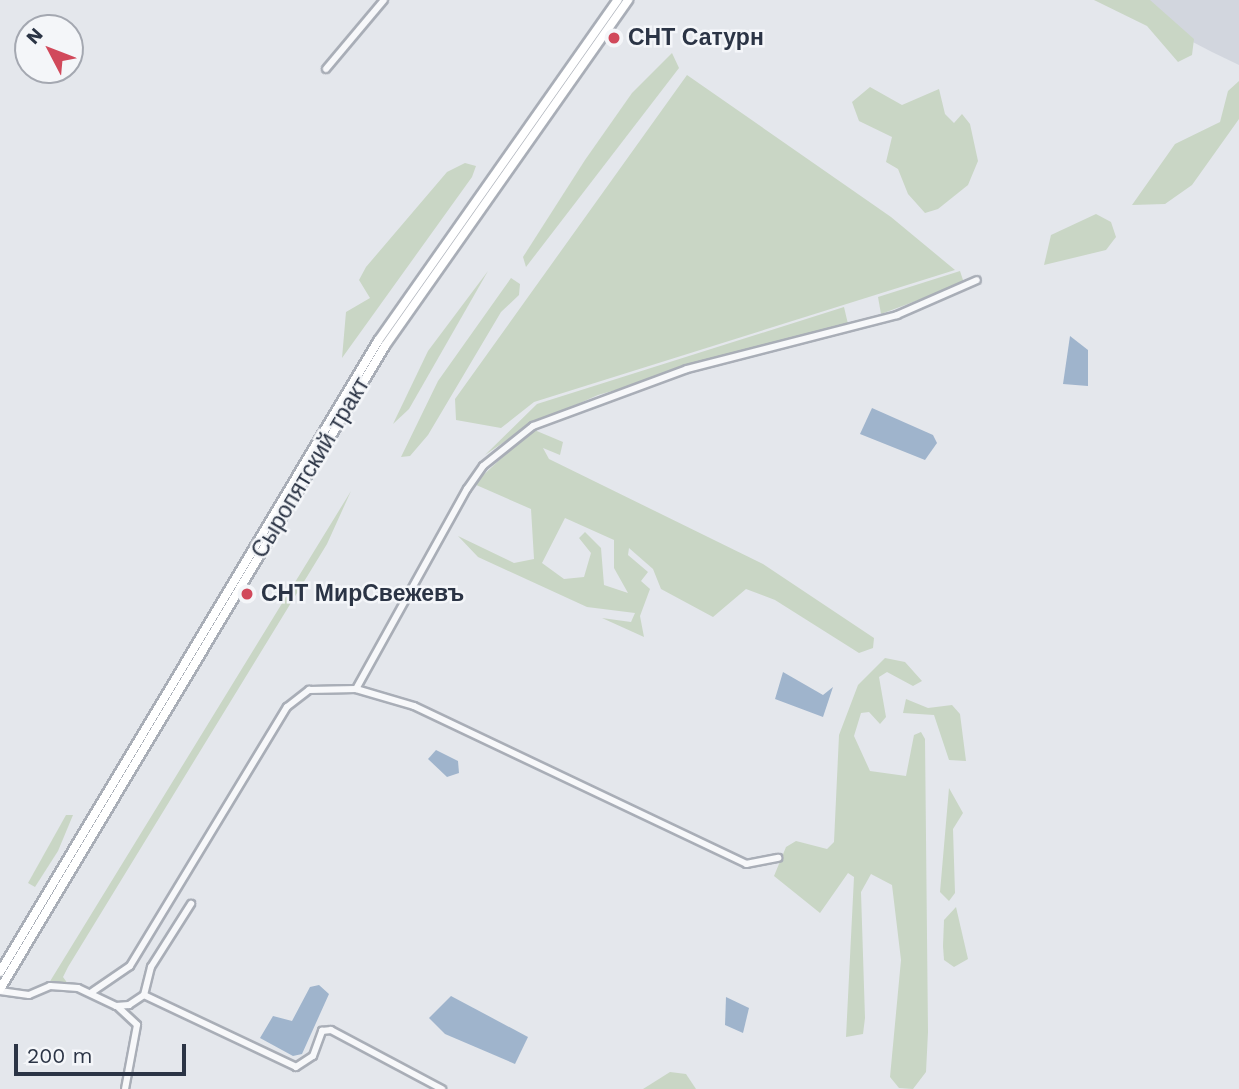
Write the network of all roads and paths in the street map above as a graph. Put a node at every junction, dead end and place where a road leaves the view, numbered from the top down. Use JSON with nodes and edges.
{"nodes":[{"id":1,"x":384,"y":0,"type":"edge"},
{"id":2,"x":618,"y":0,"type":"edge"},
{"id":3,"x":628,"y":0,"type":"edge"},
{"id":4,"x":327,"y":68,"type":"dead end"},
{"id":5,"x":977,"y":280,"type":"dead end"},
{"id":6,"x":356,"y":689,"type":"junction"},
{"id":7,"x":778,"y":858,"type":"dead end"},
{"id":8,"x":191,"y":904,"type":"dead end"},
{"id":9,"x":0,"y":972,"type":"edge"},
{"id":10,"x":0,"y":990,"type":"edge"},
{"id":11,"x":92,"y":992,"type":"junction"},
{"id":12,"x":144,"y":995,"type":"junction"},
{"id":13,"x":116,"y":1006,"type":"junction"},
{"id":14,"x":125,"y":1089,"type":"edge"},
{"id":15,"x":442,"y":1089,"type":"edge"}],
"edges":[{"from":1,"to":4,"type":"street"},
{"from":2,"to":9,"type":"main road","name":"Сыропятский тракт"},
{"from":3,"to":10,"type":"main road","name":"Сыропятский тракт"},
{"from":5,"to":6,"type":"street"},
{"from":6,"to":7,"type":"street"},
{"from":6,"to":11,"type":"street"},
{"from":8,"to":12,"type":"street"},
{"from":10,"to":11,"type":"street"},
{"from":11,"to":13,"type":"street"},
{"from":12,"to":13,"type":"street"},
{"from":12,"to":15,"type":"street"},
{"from":13,"to":14,"type":"street"}]}
